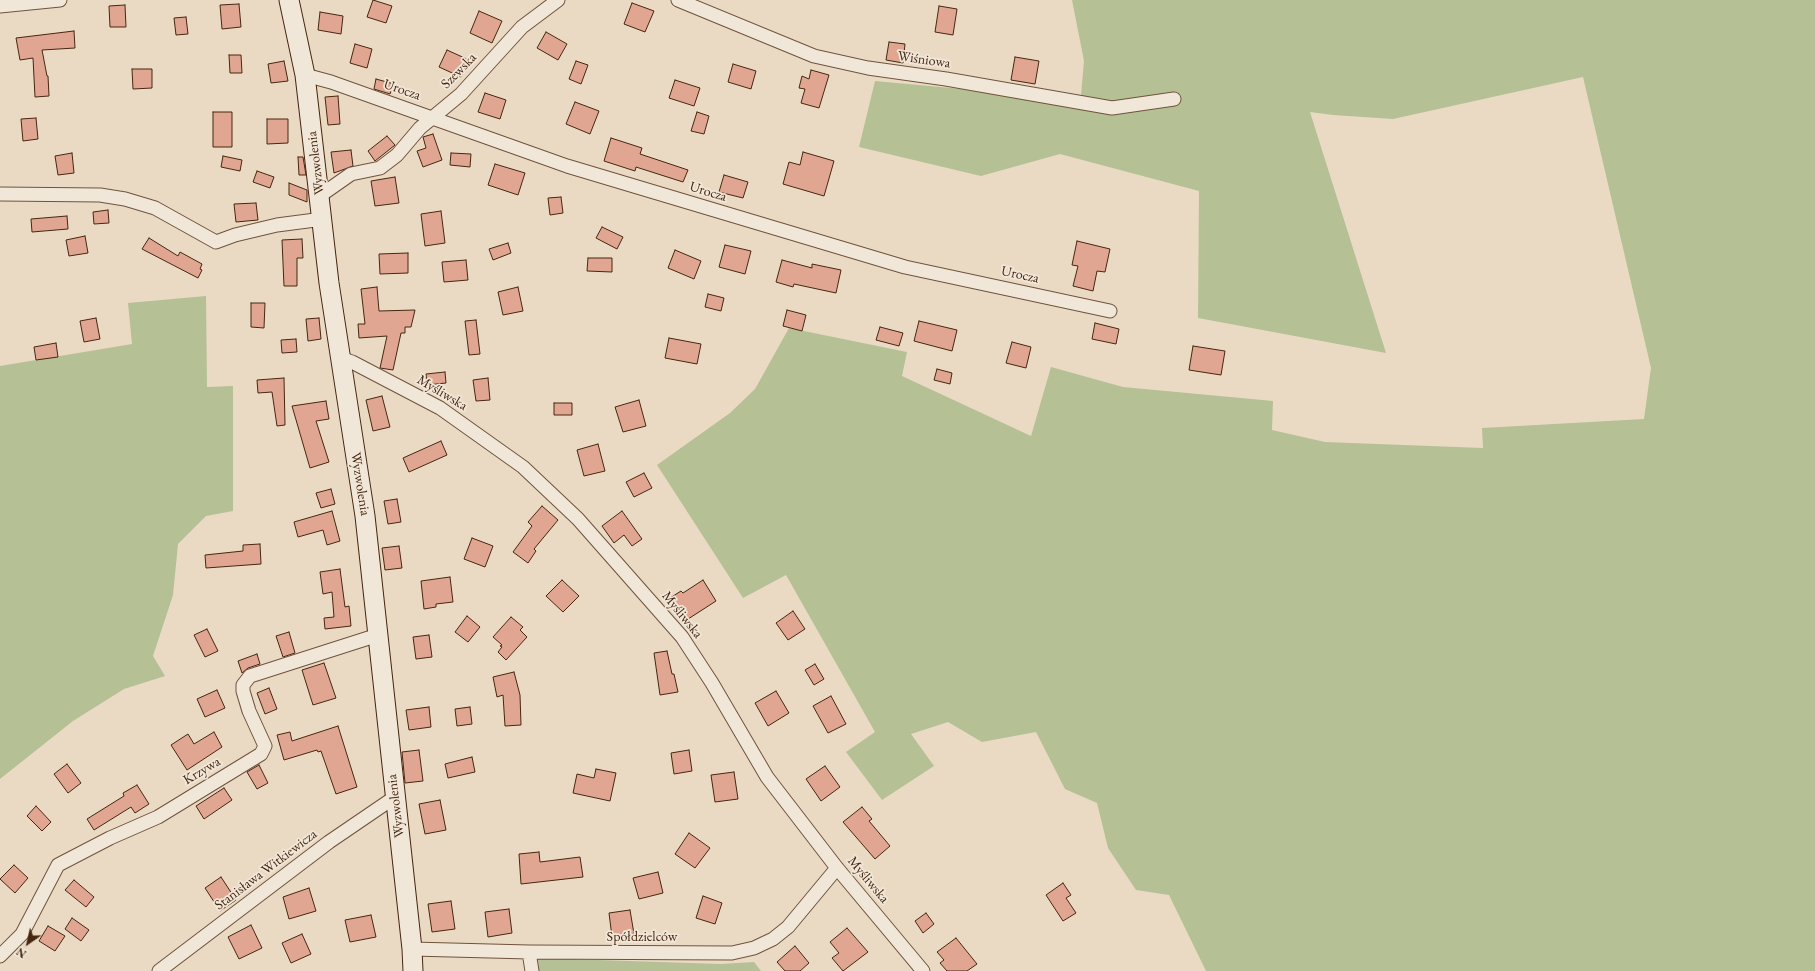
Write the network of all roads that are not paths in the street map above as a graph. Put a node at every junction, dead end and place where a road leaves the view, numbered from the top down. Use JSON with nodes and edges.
{"nodes":[{"id":1,"x":60,"y":0,"type":"edge"},
{"id":2,"x":289,"y":0,"type":"edge"},
{"id":3,"x":558,"y":0,"type":"edge"},
{"id":4,"x":678,"y":0,"type":"edge"},
{"id":5,"x":0,"y":6,"type":"edge"},
{"id":6,"x":305,"y":75,"type":"junction"},
{"id":7,"x":1174,"y":99,"type":"dead end"},
{"id":8,"x":433,"y":118,"type":"junction"},
{"id":9,"x":0,"y":194,"type":"edge"},
{"id":10,"x":320,"y":195,"type":"junction"},
{"id":11,"x":323,"y":219,"type":"junction"},
{"id":12,"x":1110,"y":311,"type":"dead end"},
{"id":13,"x":340,"y":358,"type":"junction"},
{"id":14,"x":378,"y":635,"type":"junction"},
{"id":15,"x":395,"y":797,"type":"junction"},
{"id":16,"x":837,"y":868,"type":"junction"},
{"id":17,"x":412,"y":949,"type":"junction"},
{"id":18,"x":529,"y":952,"type":"junction"},
{"id":19,"x":0,"y":956,"type":"edge"},
{"id":20,"x":159,"y":971,"type":"edge"},
{"id":21,"x":413,"y":971,"type":"edge"},
{"id":22,"x":532,"y":971,"type":"edge"},
{"id":23,"x":923,"y":971,"type":"edge"}],
"edges":[{"from":1,"to":5,"type":"street"},
{"from":2,"to":6,"type":"street","name":"Wyzwolenia"},
{"from":3,"to":8,"type":"street","name":"Szewska"},
{"from":4,"to":7,"type":"street","name":"Wiśniowa"},
{"from":6,"to":8,"type":"street","name":"Urocza"},
{"from":6,"to":10,"type":"street","name":"Wyzwolenia"},
{"from":8,"to":10,"type":"street","name":"Szewska"},
{"from":8,"to":12,"type":"street","name":"Urocza"},
{"from":9,"to":11,"type":"street"},
{"from":10,"to":11,"type":"street","name":"Wyzwolenia"},
{"from":11,"to":13,"type":"street","name":"Wyzwolenia"},
{"from":13,"to":14,"type":"street","name":"Wyzwolenia"},
{"from":13,"to":16,"type":"street","name":"Myśliwska"},
{"from":14,"to":15,"type":"street","name":"Wyzwolenia"},
{"from":14,"to":19,"type":"street","name":"Krzywa"},
{"from":15,"to":17,"type":"street","name":"Wyzwolenia"},
{"from":15,"to":20,"type":"street","name":"Stanisława Witkiewicza"},
{"from":16,"to":18,"type":"street","name":"Spółdzielców"},
{"from":16,"to":23,"type":"street","name":"Myśliwska"},
{"from":17,"to":18,"type":"street","name":"Spółdzielców"},
{"from":17,"to":21,"type":"street","name":"Wyzwolenia"},
{"from":18,"to":22,"type":"street"}]}
